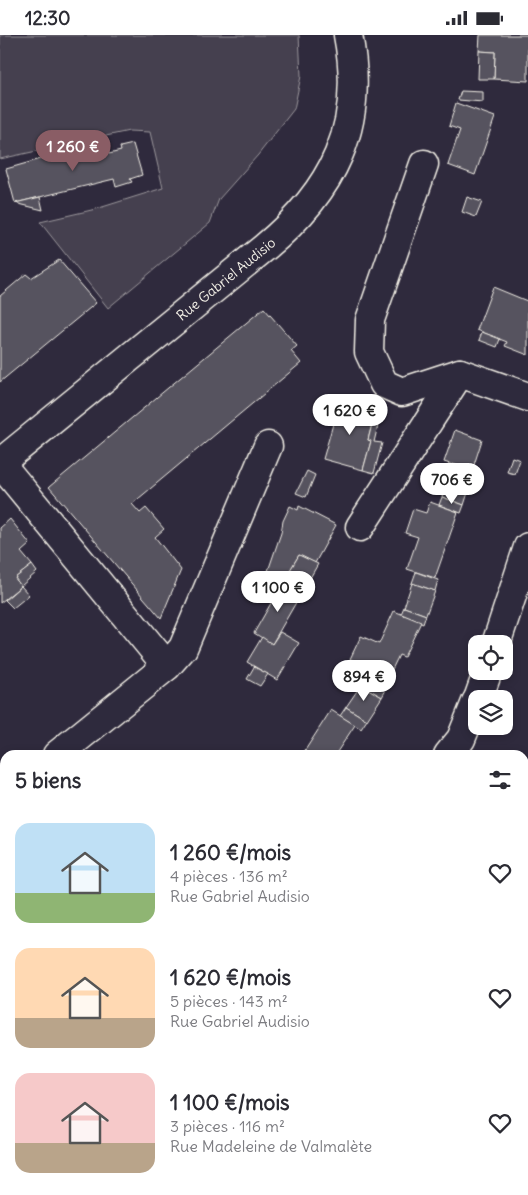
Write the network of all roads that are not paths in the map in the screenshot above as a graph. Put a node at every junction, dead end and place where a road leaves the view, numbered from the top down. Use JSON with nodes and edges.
{"nodes":[{"id":1,"x":348,"y":35,"type":"edge"},
{"id":2,"x":424,"y":164,"type":"dead end"},
{"id":3,"x":460,"y":373,"type":"junction"},
{"id":4,"x":528,"y":397,"type":"edge"},
{"id":5,"x":268,"y":446,"type":"dead end"},
{"id":6,"x":0,"y":463,"type":"edge"},
{"id":7,"x":360,"y":527,"type":"dead end"},
{"id":8,"x":528,"y":547,"type":"edge"},
{"id":9,"x":499,"y":635,"type":"edge"},
{"id":10,"x":167,"y":666,"type":"junction"},
{"id":11,"x":468,"y":722,"type":"edge"},
{"id":12,"x":64,"y":750,"type":"edge"},
{"id":13,"x":452,"y":750,"type":"edge"}],
"edges":[{"from":1,"to":6,"type":"street","name":"Rue Gabriel Audisio"},
{"from":2,"to":3,"type":"street"},
{"from":3,"to":4,"type":"street"},
{"from":3,"to":7,"type":"street"},
{"from":5,"to":10,"type":"street"},
{"from":6,"to":10,"type":"street"},
{"from":8,"to":9,"type":"street"},
{"from":10,"to":12,"type":"street"},
{"from":11,"to":13,"type":"street"}]}
